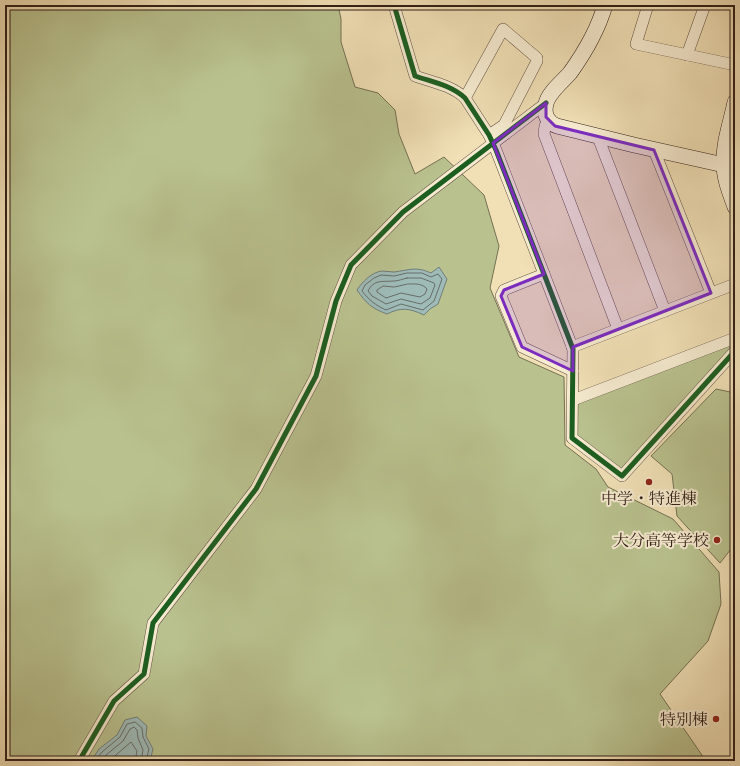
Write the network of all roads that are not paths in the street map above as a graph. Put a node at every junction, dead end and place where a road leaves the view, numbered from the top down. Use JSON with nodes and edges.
{"nodes":[{"id":1,"x":394,"y":5,"type":"edge"},
{"id":2,"x":605,"y":5,"type":"edge"},
{"id":3,"x":648,"y":5,"type":"edge"},
{"id":4,"x":705,"y":5,"type":"edge"},
{"id":5,"x":687,"y":55,"type":"junction"},
{"id":6,"x":735,"y":66,"type":"edge"},
{"id":7,"x":465,"y":98,"type":"junction"},
{"id":8,"x":735,"y":102,"type":"edge"},
{"id":9,"x":546,"y":103,"type":"junction"},
{"id":10,"x":549,"y":121,"type":"junction"},
{"id":11,"x":598,"y":137,"type":"junction"},
{"id":12,"x":491,"y":139,"type":"junction"},
{"id":13,"x":654,"y":150,"type":"junction"},
{"id":14,"x":729,"y":167,"type":"edge"},
{"id":15,"x":735,"y":207,"type":"edge"},
{"id":16,"x":544,"y":274,"type":"junction"},
{"id":17,"x":735,"y":284,"type":"edge"},
{"id":18,"x":711,"y":293,"type":"junction"},
{"id":19,"x":665,"y":311,"type":"junction"},
{"id":20,"x":618,"y":329,"type":"junction"},
{"id":21,"x":735,"y":338,"type":"edge"},
{"id":22,"x":572,"y":347,"type":"junction"},
{"id":23,"x":735,"y":351,"type":"edge"},
{"id":24,"x":573,"y":371,"type":"junction"},
{"id":25,"x":573,"y":400,"type":"junction"},
{"id":26,"x":79,"y":761,"type":"edge"}],
"edges":[{"from":1,"to":7,"type":"street"},
{"from":2,"to":9,"type":"street"},
{"from":3,"to":5,"type":"street"},
{"from":4,"to":5,"type":"street"},
{"from":5,"to":6,"type":"street"},
{"from":7,"to":12,"type":"street"},
{"from":7,"to":12,"type":"street"},
{"from":8,"to":14,"type":"street"},
{"from":9,"to":10,"type":"street"},
{"from":9,"to":12,"type":"street"},
{"from":10,"to":11,"type":"street"},
{"from":10,"to":20,"type":"street"},
{"from":11,"to":13,"type":"street"},
{"from":11,"to":19,"type":"street"},
{"from":12,"to":16,"type":"street"},
{"from":12,"to":26,"type":"street"},
{"from":13,"to":14,"type":"street"},
{"from":13,"to":18,"type":"street"},
{"from":14,"to":15,"type":"street"},
{"from":16,"to":22,"type":"street"},
{"from":16,"to":24,"type":"street"},
{"from":17,"to":18,"type":"street"},
{"from":18,"to":19,"type":"street"},
{"from":19,"to":20,"type":"street"},
{"from":20,"to":22,"type":"street"},
{"from":21,"to":25,"type":"street"},
{"from":22,"to":24,"type":"street"},
{"from":23,"to":25,"type":"street"},
{"from":24,"to":25,"type":"street"}]}
